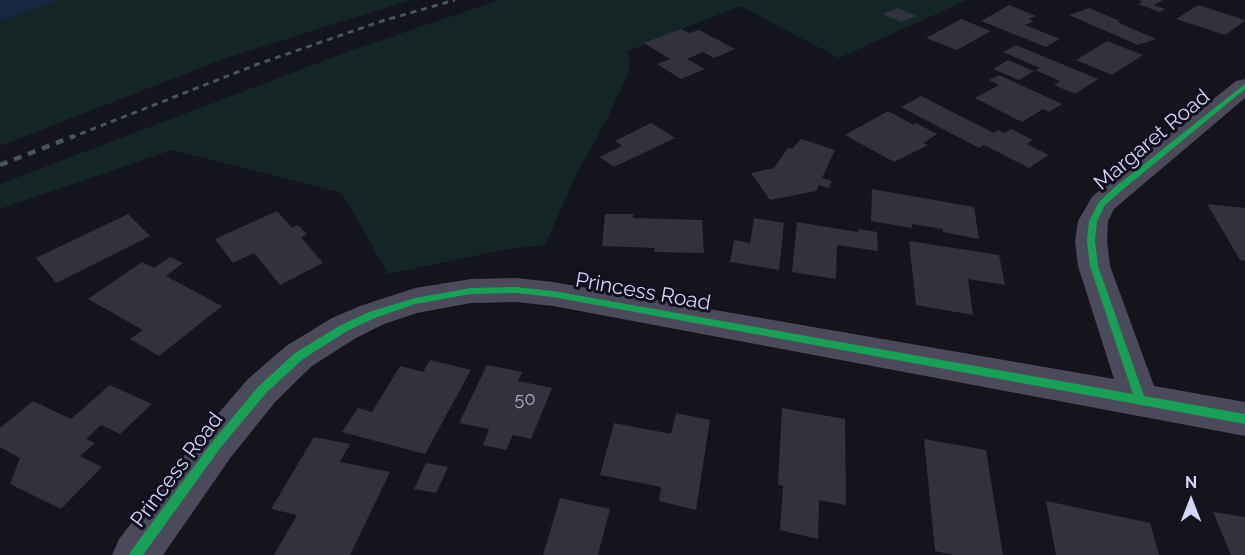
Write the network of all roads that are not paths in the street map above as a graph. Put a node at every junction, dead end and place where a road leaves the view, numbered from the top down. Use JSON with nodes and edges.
{"nodes":[{"id":1,"x":1245,"y":86,"type":"edge"},
{"id":2,"x":1140,"y":400,"type":"junction"},
{"id":3,"x":1245,"y":419,"type":"edge"},
{"id":4,"x":135,"y":555,"type":"edge"}],
"edges":[{"from":1,"to":2,"type":"street","name":"Margaret Road"},
{"from":2,"to":3,"type":"street","name":"Princess Road"},
{"from":2,"to":4,"type":"street","name":"Princess Road"}]}
